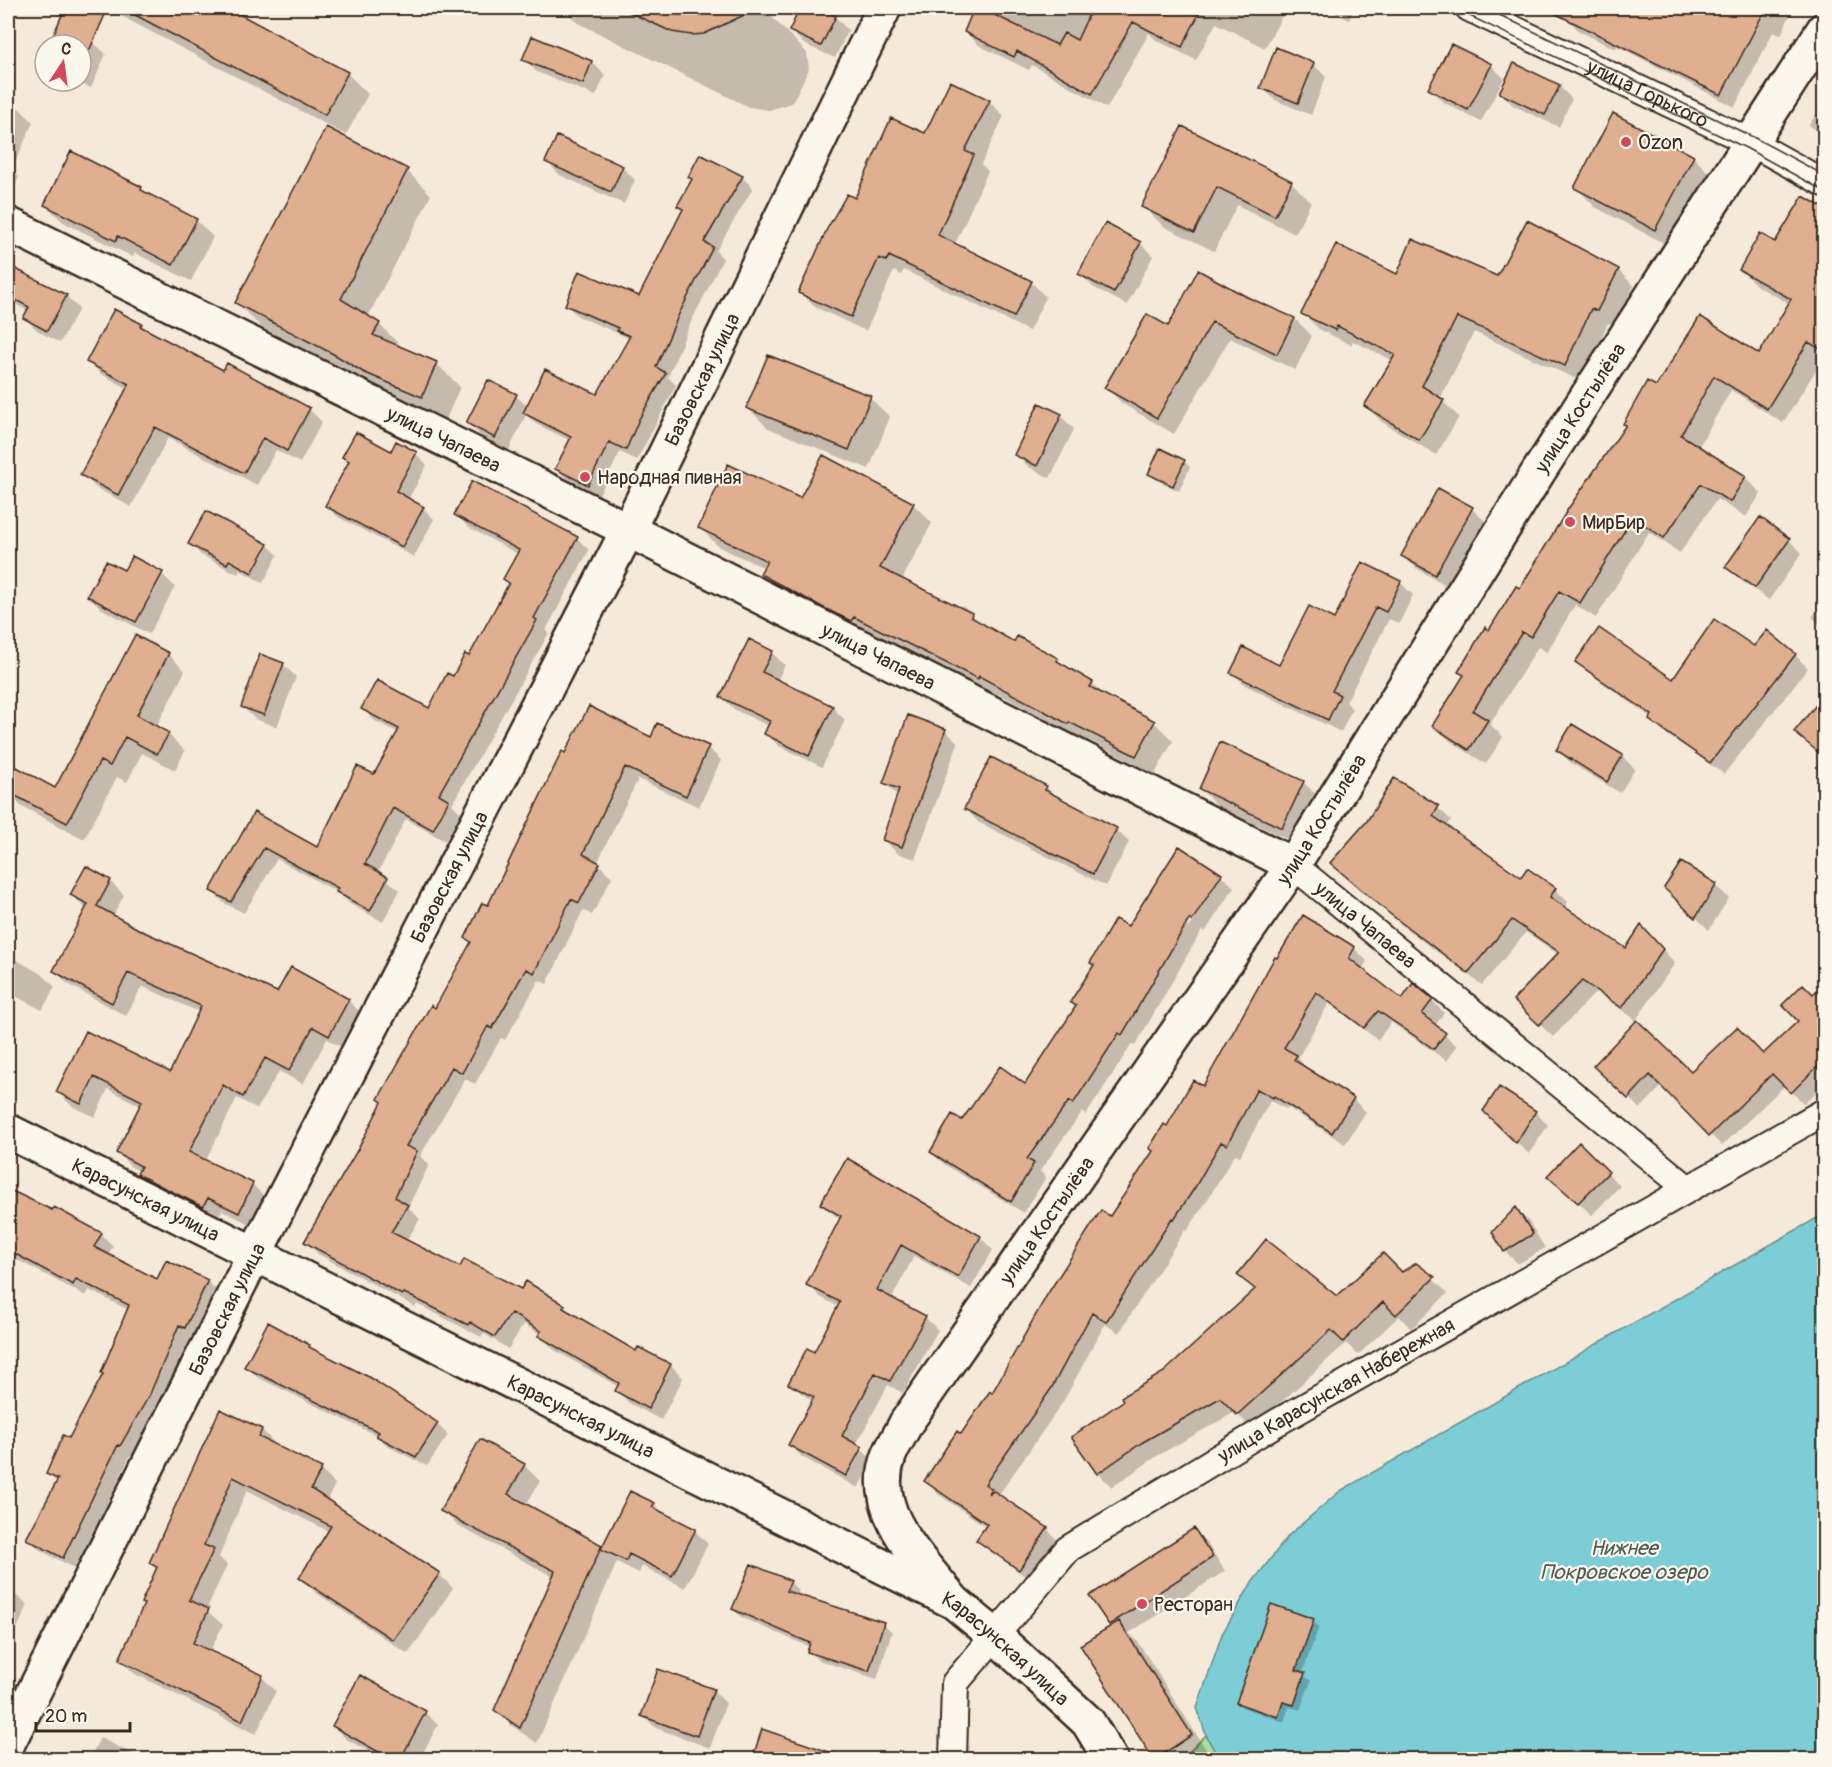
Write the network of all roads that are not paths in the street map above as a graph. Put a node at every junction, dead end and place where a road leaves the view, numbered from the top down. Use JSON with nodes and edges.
{"nodes":[{"id":1,"x":884,"y":8,"type":"edge"},
{"id":2,"x":1469,"y":8,"type":"edge"},
{"id":3,"x":1824,"y":29,"type":"edge"},
{"id":4,"x":1750,"y":142,"type":"junction"},
{"id":5,"x":1824,"y":183,"type":"edge"},
{"id":6,"x":8,"y":224,"type":"edge"},
{"id":7,"x":628,"y":530,"type":"junction"},
{"id":8,"x":1293,"y":865,"type":"junction"},
{"id":9,"x":1824,"y":1112,"type":"edge"},
{"id":10,"x":8,"y":1131,"type":"edge"},
{"id":11,"x":1687,"y":1188,"type":"junction"},
{"id":12,"x":255,"y":1253,"type":"junction"},
{"id":13,"x":954,"y":1602,"type":"junction"},
{"id":14,"x":994,"y":1635,"type":"junction"},
{"id":15,"x":8,"y":1743,"type":"edge"},
{"id":16,"x":953,"y":1760,"type":"edge"},
{"id":17,"x":1111,"y":1760,"type":"edge"}],
"edges":[{"from":1,"to":7,"type":"street","name":"Базовская улица"},
{"from":2,"to":4,"type":"street","name":"улица Горького"},
{"from":3,"to":4,"type":"street","name":"улица Костылёва"},
{"from":4,"to":5,"type":"street","name":"улица Горького"},
{"from":4,"to":8,"type":"street","name":"улица Костылёва"},
{"from":6,"to":7,"type":"street","name":"улица Чапаева"},
{"from":7,"to":8,"type":"street","name":"улица Чапаева"},
{"from":7,"to":12,"type":"street","name":"Базовская улица"},
{"from":8,"to":11,"type":"street","name":"улица Чапаева"},
{"from":8,"to":13,"type":"street","name":"улица Костылёва"},
{"from":9,"to":11,"type":"street","name":"улица Карасунская Набережная"},
{"from":10,"to":12,"type":"street","name":"Карасунская улица"},
{"from":11,"to":14,"type":"street","name":"улица Карасунская Набережная"},
{"from":12,"to":13,"type":"street","name":"Карасунская улица"},
{"from":12,"to":15,"type":"street","name":"Базовская улица"},
{"from":13,"to":14,"type":"street","name":"Карасунская улица"},
{"from":14,"to":16,"type":"street","name":"улица Карасунская Набережная"},
{"from":14,"to":17,"type":"street","name":"Карасунская улица"}]}
